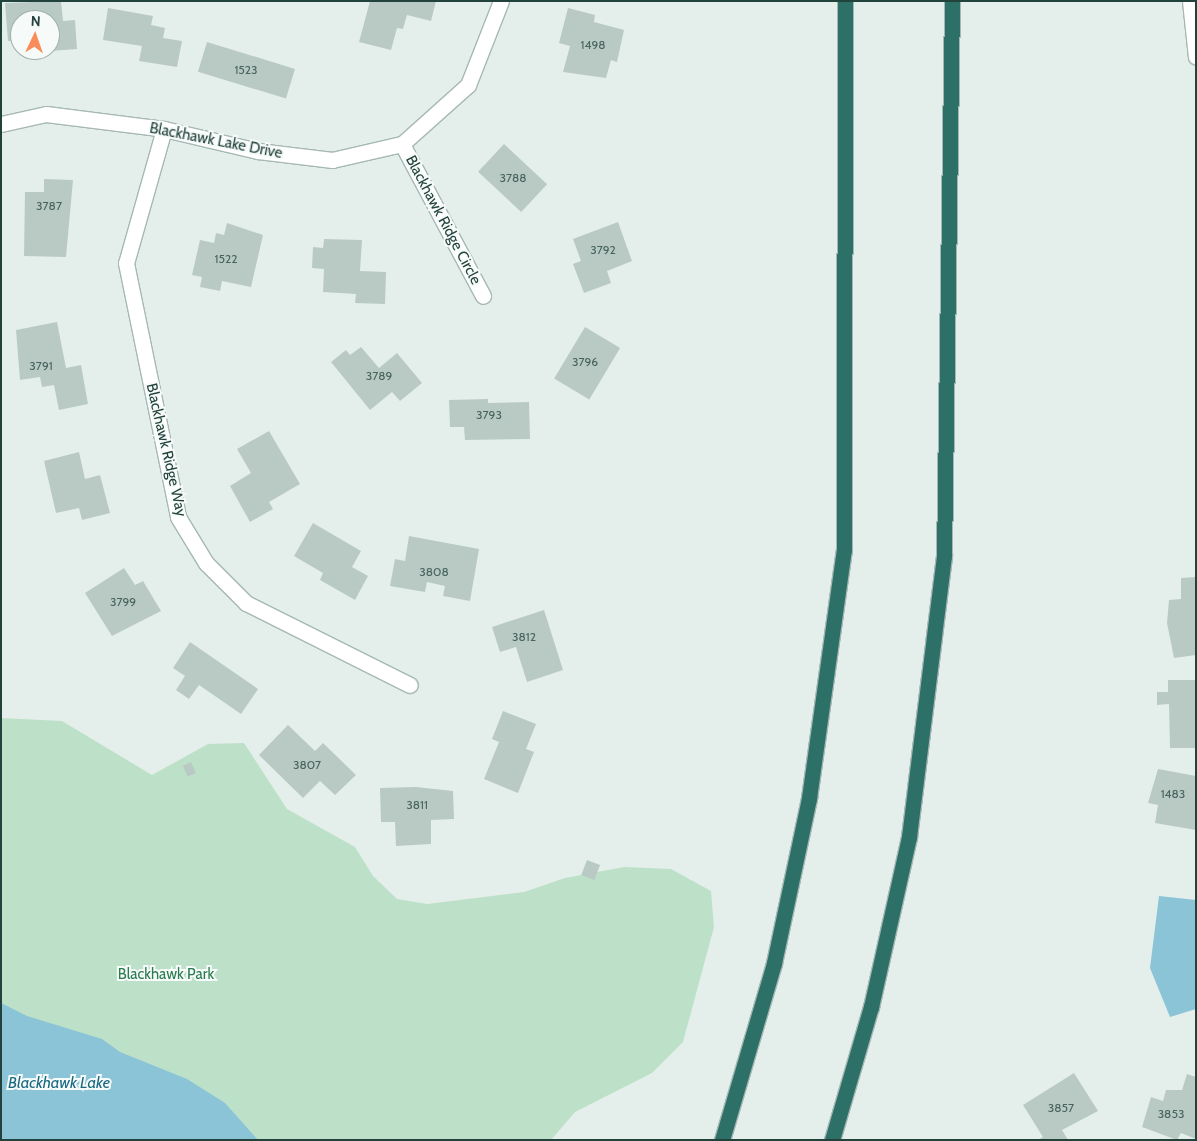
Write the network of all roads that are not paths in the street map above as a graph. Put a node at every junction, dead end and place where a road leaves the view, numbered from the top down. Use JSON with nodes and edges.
{"nodes":[{"id":1,"x":502,"y":1,"type":"edge"},
{"id":2,"x":845,"y":1,"type":"edge"},
{"id":3,"x":952,"y":1,"type":"edge"},
{"id":4,"x":1190,"y":1,"type":"edge"},
{"id":5,"x":1196,"y":57,"type":"edge"},
{"id":6,"x":1,"y":124,"type":"edge"},
{"id":7,"x":164,"y":129,"type":"junction"},
{"id":8,"x":402,"y":144,"type":"junction"},
{"id":9,"x":484,"y":296,"type":"dead end"},
{"id":10,"x":410,"y":685,"type":"dead end"},
{"id":11,"x":722,"y":1140,"type":"edge"},
{"id":12,"x":832,"y":1140,"type":"edge"}],
"edges":[{"from":1,"to":8,"type":"street","name":"Blackhawk Lake Drive"},
{"from":2,"to":11,"type":"highway"},
{"from":3,"to":12,"type":"highway"},
{"from":4,"to":5,"type":"street"},
{"from":6,"to":7,"type":"street","name":"Blackhawk Lake Drive"},
{"from":7,"to":8,"type":"street","name":"Blackhawk Lake Drive"},
{"from":7,"to":10,"type":"street","name":"Blackhawk Ridge Way"},
{"from":8,"to":9,"type":"street","name":"Blackhawk Ridge Circle"}]}
